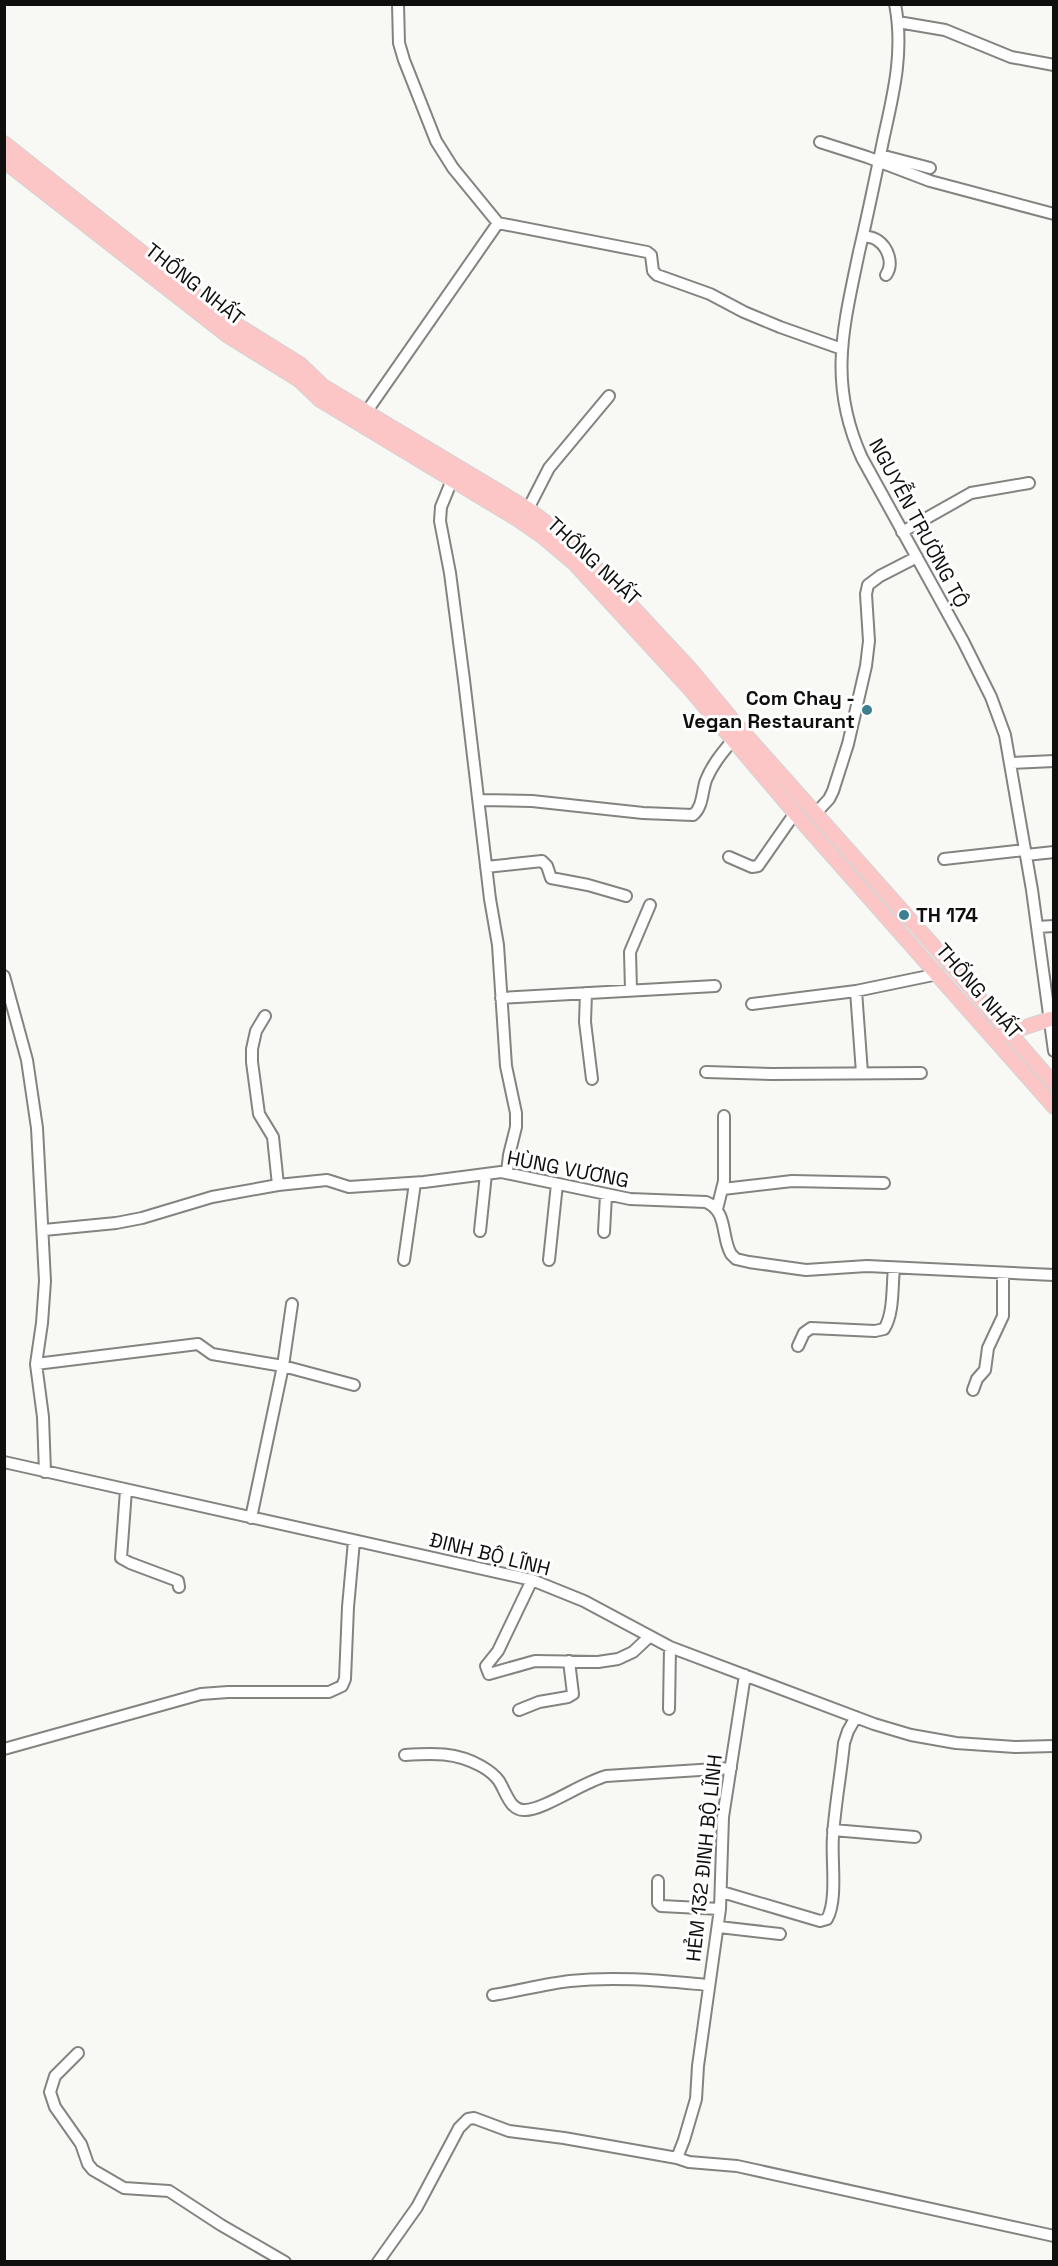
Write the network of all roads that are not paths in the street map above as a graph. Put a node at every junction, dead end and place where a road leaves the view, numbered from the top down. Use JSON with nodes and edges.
{"nodes":[{"id":1,"x":398,"y":4,"type":"edge"},
{"id":2,"x":895,"y":4,"type":"edge"},
{"id":3,"x":898,"y":22,"type":"junction"},
{"id":4,"x":1053,"y":65,"type":"edge"},
{"id":5,"x":820,"y":142,"type":"dead end"},
{"id":6,"x":4,"y":143,"type":"edge"},
{"id":7,"x":880,"y":158,"type":"junction"},
{"id":8,"x":4,"y":161,"type":"edge"},
{"id":9,"x":930,"y":168,"type":"dead end"},
{"id":10,"x":81,"y":210,"type":"junction"},
{"id":11,"x":1053,"y":214,"type":"edge"},
{"id":12,"x":498,"y":222,"type":"junction"},
{"id":13,"x":863,"y":236,"type":"junction"},
{"id":14,"x":886,"y":275,"type":"dead end"},
{"id":15,"x":842,"y":349,"type":"junction"},
{"id":16,"x":609,"y":396,"type":"dead end"},
{"id":17,"x":367,"y":411,"type":"junction"},
{"id":18,"x":381,"y":428,"type":"junction"},
{"id":19,"x":452,"y":480,"type":"junction"},
{"id":20,"x":1029,"y":483,"type":"dead end"},
{"id":21,"x":528,"y":509,"type":"junction"},
{"id":22,"x":902,"y":532,"type":"junction"},
{"id":23,"x":916,"y":557,"type":"junction"},
{"id":24,"x":732,"y":741,"type":"junction"},
{"id":25,"x":1053,"y":761,"type":"edge"},
{"id":26,"x":1011,"y":763,"type":"junction"},
{"id":27,"x":479,"y":800,"type":"junction"},
{"id":28,"x":795,"y":813,"type":"junction"},
{"id":29,"x":815,"y":814,"type":"junction"},
{"id":30,"x":836,"y":838,"type":"junction"},
{"id":31,"x":825,"y":847,"type":"junction"},
{"id":32,"x":1025,"y":852,"type":"junction"},
{"id":33,"x":1053,"y":852,"type":"edge"},
{"id":34,"x":729,"y":857,"type":"dead end"},
{"id":35,"x":944,"y":859,"type":"dead end"},
{"id":36,"x":486,"y":867,"type":"junction"},
{"id":37,"x":626,"y":896,"type":"dead end"},
{"id":38,"x":650,"y":905,"type":"dead end"},
{"id":39,"x":1053,"y":926,"type":"edge"},
{"id":40,"x":1037,"y":927,"type":"junction"},
{"id":41,"x":938,"y":974,"type":"junction"},
{"id":42,"x":4,"y":976,"type":"edge"},
{"id":43,"x":715,"y":986,"type":"dead end"},
{"id":44,"x":631,"y":990,"type":"junction"},
{"id":45,"x":856,"y":991,"type":"junction"},
{"id":46,"x":586,"y":993,"type":"junction"},
{"id":47,"x":501,"y":998,"type":"junction"},
{"id":48,"x":752,"y":1004,"type":"dead end"},
{"id":49,"x":265,"y":1016,"type":"dead end"},
{"id":50,"x":1050,"y":1019,"type":"junction"},
{"id":51,"x":1008,"y":1032,"type":"junction"},
{"id":52,"x":995,"y":1038,"type":"junction"},
{"id":53,"x":1053,"y":1051,"type":"edge"},
{"id":54,"x":706,"y":1072,"type":"dead end"},
{"id":55,"x":862,"y":1073,"type":"junction"},
{"id":56,"x":921,"y":1073,"type":"dead end"},
{"id":57,"x":592,"y":1079,"type":"dead end"},
{"id":58,"x":1050,"y":1088,"type":"edge"},
{"id":59,"x":1053,"y":1107,"type":"edge"},
{"id":60,"x":724,"y":1116,"type":"dead end"},
{"id":61,"x":507,"y":1172,"type":"junction"},
{"id":62,"x":486,"y":1173,"type":"junction"},
{"id":63,"x":415,"y":1183,"type":"junction"},
{"id":64,"x":884,"y":1183,"type":"dead end"},
{"id":65,"x":557,"y":1184,"type":"junction"},
{"id":66,"x":278,"y":1185,"type":"junction"},
{"id":67,"x":723,"y":1189,"type":"junction"},
{"id":68,"x":606,"y":1195,"type":"junction"},
{"id":69,"x":717,"y":1209,"type":"junction"},
{"id":70,"x":44,"y":1230,"type":"junction"},
{"id":71,"x":480,"y":1231,"type":"dead end"},
{"id":72,"x":604,"y":1232,"type":"dead end"},
{"id":73,"x":404,"y":1260,"type":"dead end"},
{"id":74,"x":549,"y":1260,"type":"dead end"},
{"id":75,"x":894,"y":1268,"type":"junction"},
{"id":76,"x":1003,"y":1273,"type":"junction"},
{"id":77,"x":1053,"y":1275,"type":"edge"},
{"id":78,"x":292,"y":1304,"type":"dead end"},
{"id":79,"x":798,"y":1346,"type":"dead end"},
{"id":80,"x":36,"y":1364,"type":"junction"},
{"id":81,"x":283,"y":1366,"type":"junction"},
{"id":82,"x":354,"y":1385,"type":"dead end"},
{"id":83,"x":973,"y":1390,"type":"dead end"},
{"id":84,"x":4,"y":1462,"type":"edge"},
{"id":85,"x":45,"y":1472,"type":"junction"},
{"id":86,"x":126,"y":1490,"type":"junction"},
{"id":87,"x":251,"y":1518,"type":"junction"},
{"id":88,"x":354,"y":1541,"type":"junction"},
{"id":89,"x":532,"y":1580,"type":"junction"},
{"id":90,"x":179,"y":1587,"type":"dead end"},
{"id":91,"x":649,"y":1637,"type":"junction"},
{"id":92,"x":670,"y":1647,"type":"junction"},
{"id":93,"x":569,"y":1661,"type":"junction"},
{"id":94,"x":745,"y":1675,"type":"junction"},
{"id":95,"x":669,"y":1709,"type":"dead end"},
{"id":96,"x":519,"y":1710,"type":"dead end"},
{"id":97,"x":856,"y":1717,"type":"junction"},
{"id":98,"x":1053,"y":1746,"type":"edge"},
{"id":99,"x":4,"y":1749,"type":"edge"},
{"id":100,"x":405,"y":1755,"type":"dead end"},
{"id":101,"x":731,"y":1768,"type":"junction"},
{"id":102,"x":833,"y":1830,"type":"junction"},
{"id":103,"x":915,"y":1838,"type":"dead end"},
{"id":104,"x":658,"y":1881,"type":"dead end"},
{"id":105,"x":722,"y":1892,"type":"junction"},
{"id":106,"x":720,"y":1909,"type":"junction"},
{"id":107,"x":719,"y":1927,"type":"junction"},
{"id":108,"x":780,"y":1934,"type":"dead end"},
{"id":109,"x":709,"y":1985,"type":"junction"},
{"id":110,"x":493,"y":1995,"type":"dead end"},
{"id":111,"x":78,"y":2053,"type":"dead end"},
{"id":112,"x":677,"y":2158,"type":"junction"},
{"id":113,"x":1053,"y":2236,"type":"edge"},
{"id":114,"x":285,"y":2262,"type":"edge"},
{"id":115,"x":378,"y":2262,"type":"edge"}],
"edges":[{"from":1,"to":12,"type":"street"},
{"from":2,"to":3,"type":"street","name":"NGUYỄN TRƯỜNG TỘ"},
{"from":3,"to":4,"type":"street"},
{"from":3,"to":7,"type":"street","name":"NGUYỄN TRƯỜNG TỘ"},
{"from":5,"to":7,"type":"street"},
{"from":6,"to":10,"type":"main road","name":"THỐNG NHẤT"},
{"from":7,"to":9,"type":"street"},
{"from":7,"to":11,"type":"street"},
{"from":7,"to":13,"type":"street","name":"NGUYỄN TRƯỜNG TỘ"},
{"from":8,"to":10,"type":"main road","name":"THỐNG NHẤT"},
{"from":10,"to":17,"type":"main road","name":"THỐNG NHẤT"},
{"from":10,"to":18,"type":"main road","name":"THỐNG NHẤT"},
{"from":12,"to":15,"type":"street"},
{"from":12,"to":17,"type":"street"},
{"from":13,"to":14,"type":"street"},
{"from":13,"to":15,"type":"street","name":"NGUYỄN TRƯỜNG TỘ"},
{"from":15,"to":22,"type":"street","name":"NGUYỄN TRƯỜNG TỘ"},
{"from":16,"to":21,"type":"street"},
{"from":17,"to":18,"type":"main road","name":"THỐNG NHẤT"},
{"from":18,"to":19,"type":"main road","name":"THỐNG NHẤT"},
{"from":18,"to":21,"type":"main road","name":"THỐNG NHẤT"},
{"from":19,"to":24,"type":"main road","name":"THỐNG NHẤT"},
{"from":19,"to":27,"type":"street"},
{"from":20,"to":22,"type":"street"},
{"from":21,"to":29,"type":"main road","name":"THỐNG NHẤT"},
{"from":22,"to":23,"type":"street","name":"NGUYỄN TRƯỜNG TỘ"},
{"from":23,"to":26,"type":"street","name":"NGUYỄN TRƯỜNG TỘ"},
{"from":23,"to":29,"type":"street"},
{"from":24,"to":27,"type":"street"},
{"from":24,"to":28,"type":"main road","name":"THỐNG NHẤT"},
{"from":25,"to":26,"type":"street"},
{"from":26,"to":32,"type":"street","name":"NGUYỄN TRƯỜNG TỘ"},
{"from":27,"to":36,"type":"street"},
{"from":28,"to":31,"type":"main road","name":"THỐNG NHẤT"},
{"from":28,"to":34,"type":"street"},
{"from":29,"to":30,"type":"main road","name":"THỐNG NHẤT"},
{"from":30,"to":31,"type":"main road"},
{"from":30,"to":51,"type":"main road","name":"THỐNG NHẤT"},
{"from":31,"to":41,"type":"main road","name":"THỐNG NHẤT"},
{"from":32,"to":33,"type":"street"},
{"from":32,"to":35,"type":"street"},
{"from":32,"to":40,"type":"street","name":"NGUYỄN TRƯỜNG TỘ"},
{"from":36,"to":37,"type":"street"},
{"from":36,"to":47,"type":"street"},
{"from":38,"to":44,"type":"street"},
{"from":39,"to":40,"type":"street"},
{"from":40,"to":50,"type":"street","name":"NGUYỄN TRƯỜNG TỘ"},
{"from":41,"to":45,"type":"street"},
{"from":41,"to":52,"type":"main road","name":"THỐNG NHẤT"},
{"from":42,"to":70,"type":"street"},
{"from":43,"to":44,"type":"street"},
{"from":44,"to":46,"type":"street"},
{"from":45,"to":48,"type":"street"},
{"from":45,"to":55,"type":"street"},
{"from":46,"to":47,"type":"street"},
{"from":46,"to":57,"type":"street"},
{"from":47,"to":61,"type":"street"},
{"from":49,"to":66,"type":"street"},
{"from":50,"to":51,"type":"main road"},
{"from":50,"to":53,"type":"street","name":"NGUYỄN TRƯỜNG TỘ"},
{"from":51,"to":52,"type":"main road"},
{"from":51,"to":58,"type":"main road","name":"THỐNG NHẤT"},
{"from":52,"to":58,"type":"main road","name":"THỐNG NHẤT"},
{"from":54,"to":55,"type":"street"},
{"from":55,"to":56,"type":"street"},
{"from":58,"to":59,"type":"main road","name":"THỐNG NHẤT"},
{"from":60,"to":67,"type":"street"},
{"from":61,"to":62,"type":"street","name":"HÙNG VƯƠNG"},
{"from":61,"to":65,"type":"street","name":"HÙNG VƯƠNG"},
{"from":62,"to":63,"type":"street","name":"HÙNG VƯƠNG"},
{"from":62,"to":71,"type":"street"},
{"from":63,"to":66,"type":"street","name":"HÙNG VƯƠNG"},
{"from":63,"to":73,"type":"street"},
{"from":64,"to":67,"type":"street"},
{"from":65,"to":68,"type":"street","name":"HÙNG VƯƠNG"},
{"from":65,"to":74,"type":"street"},
{"from":66,"to":70,"type":"street","name":"HÙNG VƯƠNG"},
{"from":67,"to":69,"type":"street"},
{"from":68,"to":69,"type":"street","name":"HÙNG VƯƠNG"},
{"from":68,"to":72,"type":"street"},
{"from":69,"to":75,"type":"street"},
{"from":70,"to":80,"type":"street"},
{"from":75,"to":76,"type":"street"},
{"from":75,"to":79,"type":"street"},
{"from":76,"to":77,"type":"street"},
{"from":76,"to":83,"type":"street"},
{"from":78,"to":81,"type":"street"},
{"from":80,"to":81,"type":"street"},
{"from":80,"to":85,"type":"street"},
{"from":81,"to":82,"type":"street"},
{"from":81,"to":87,"type":"street"},
{"from":84,"to":85,"type":"street","name":"ĐINH BỘ LĨNH"},
{"from":85,"to":86,"type":"street","name":"ĐINH BỘ LĨNH"},
{"from":86,"to":87,"type":"street","name":"ĐINH BỘ LĨNH"},
{"from":86,"to":90,"type":"street"},
{"from":87,"to":88,"type":"street","name":"ĐINH BỘ LĨNH"},
{"from":88,"to":89,"type":"street","name":"ĐINH BỘ LĨNH"},
{"from":88,"to":99,"type":"street"},
{"from":89,"to":91,"type":"street","name":"ĐINH BỘ LĨNH"},
{"from":89,"to":93,"type":"street"},
{"from":91,"to":92,"type":"street","name":"ĐINH BỘ LĨNH"},
{"from":91,"to":93,"type":"street"},
{"from":92,"to":94,"type":"street","name":"ĐINH BỘ LĨNH"},
{"from":92,"to":95,"type":"street"},
{"from":93,"to":96,"type":"street"},
{"from":94,"to":97,"type":"street","name":"ĐINH BỘ LĨNH"},
{"from":94,"to":101,"type":"street","name":"HẺM 132 ĐINH BỘ LĨNH"},
{"from":97,"to":98,"type":"street","name":"ĐINH BỘ LĨNH"},
{"from":97,"to":102,"type":"street"},
{"from":100,"to":101,"type":"street"},
{"from":101,"to":105,"type":"street","name":"HẺM 132 ĐINH BỘ LĨNH"},
{"from":102,"to":103,"type":"street"},
{"from":102,"to":105,"type":"street"},
{"from":104,"to":106,"type":"street"},
{"from":105,"to":106,"type":"street","name":"HẺM 132 ĐINH BỘ LĨNH"},
{"from":106,"to":107,"type":"street","name":"HẺM 132 ĐINH BỘ LĨNH"},
{"from":107,"to":108,"type":"street"},
{"from":107,"to":109,"type":"street","name":"HẺM 132 ĐINH BỘ LĨNH"},
{"from":109,"to":110,"type":"street"},
{"from":109,"to":112,"type":"street","name":"HẺM 132 ĐINH BỘ LĨNH"},
{"from":111,"to":114,"type":"street"},
{"from":112,"to":113,"type":"street"},
{"from":112,"to":115,"type":"street"}]}
